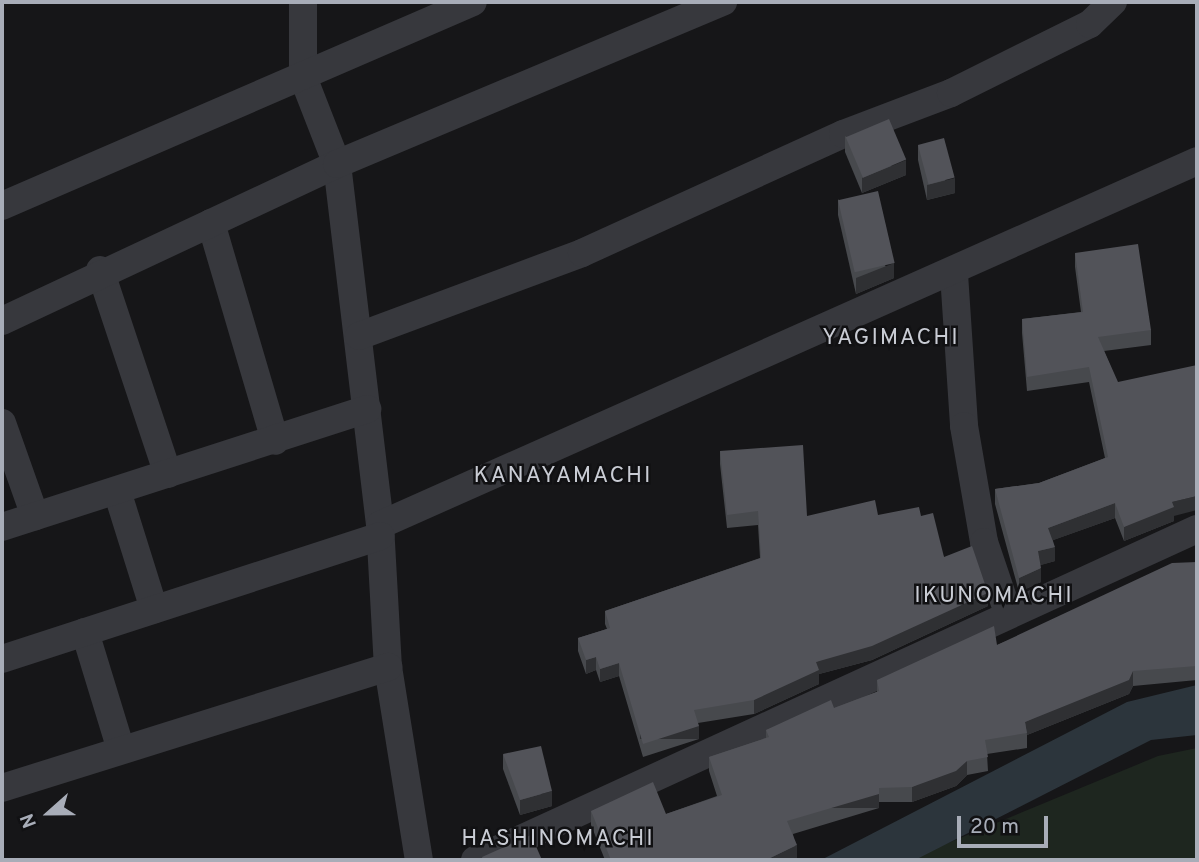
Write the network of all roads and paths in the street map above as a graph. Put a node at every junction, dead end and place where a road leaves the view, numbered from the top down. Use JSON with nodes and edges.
{"nodes":[{"id":1,"x":303,"y":2,"type":"edge"},
{"id":2,"x":473,"y":2,"type":"edge"},
{"id":3,"x":723,"y":2,"type":"edge"},
{"id":4,"x":1114,"y":2,"type":"edge"},
{"id":5,"x":303,"y":78,"type":"junction"},
{"id":6,"x":1197,"y":161,"type":"edge"},
{"id":7,"x":337,"y":164,"type":"junction"},
{"id":8,"x":2,"y":206,"type":"edge"},
{"id":9,"x":211,"y":223,"type":"junction"},
{"id":10,"x":100,"y":270,"type":"junction"},
{"id":11,"x":954,"y":274,"type":"junction"},
{"id":12,"x":2,"y":321,"type":"edge"},
{"id":13,"x":359,"y":336,"type":"junction"},
{"id":14,"x":367,"y":409,"type":"junction"},
{"id":15,"x":2,"y":423,"type":"edge"},
{"id":16,"x":275,"y":442,"type":"junction"},
{"id":17,"x":168,"y":474,"type":"junction"},
{"id":18,"x":117,"y":491,"type":"junction"},
{"id":19,"x":36,"y":516,"type":"junction"},
{"id":20,"x":2,"y":527,"type":"edge"},
{"id":21,"x":1197,"y":529,"type":"edge"},
{"id":22,"x":380,"y":531,"type":"junction"},
{"id":23,"x":154,"y":609,"type":"junction"},
{"id":24,"x":1008,"y":614,"type":"junction"},
{"id":25,"x":85,"y":632,"type":"junction"},
{"id":26,"x":2,"y":659,"type":"edge"},
{"id":27,"x":388,"y":667,"type":"junction"},
{"id":28,"x":121,"y":750,"type":"junction"},
{"id":29,"x":2,"y":788,"type":"edge"},
{"id":30,"x":419,"y":860,"type":"edge"},
{"id":31,"x":475,"y":860,"type":"edge"}],
"edges":[{"from":1,"to":5,"type":"street"},
{"from":2,"to":5,"type":"street"},
{"from":3,"to":7,"type":"street"},
{"from":4,"to":13,"type":"street"},
{"from":5,"to":7,"type":"street"},
{"from":5,"to":8,"type":"street"},
{"from":6,"to":11,"type":"street"},
{"from":7,"to":9,"type":"street"},
{"from":7,"to":13,"type":"street"},
{"from":9,"to":10,"type":"street"},
{"from":9,"to":16,"type":"street"},
{"from":10,"to":12,"type":"street"},
{"from":10,"to":17,"type":"street"},
{"from":11,"to":22,"type":"street"},
{"from":11,"to":24,"type":"street"},
{"from":13,"to":14,"type":"street"},
{"from":14,"to":16,"type":"street"},
{"from":14,"to":22,"type":"street"},
{"from":15,"to":19,"type":"street"},
{"from":16,"to":17,"type":"street"},
{"from":17,"to":18,"type":"street"},
{"from":18,"to":19,"type":"street"},
{"from":18,"to":23,"type":"street"},
{"from":19,"to":20,"type":"street"},
{"from":21,"to":24,"type":"street"},
{"from":22,"to":23,"type":"street"},
{"from":22,"to":27,"type":"street"},
{"from":23,"to":25,"type":"street"},
{"from":24,"to":31,"type":"street"},
{"from":25,"to":26,"type":"street"},
{"from":25,"to":28,"type":"street"},
{"from":27,"to":28,"type":"street"},
{"from":27,"to":30,"type":"street"},
{"from":28,"to":29,"type":"street"}]}
